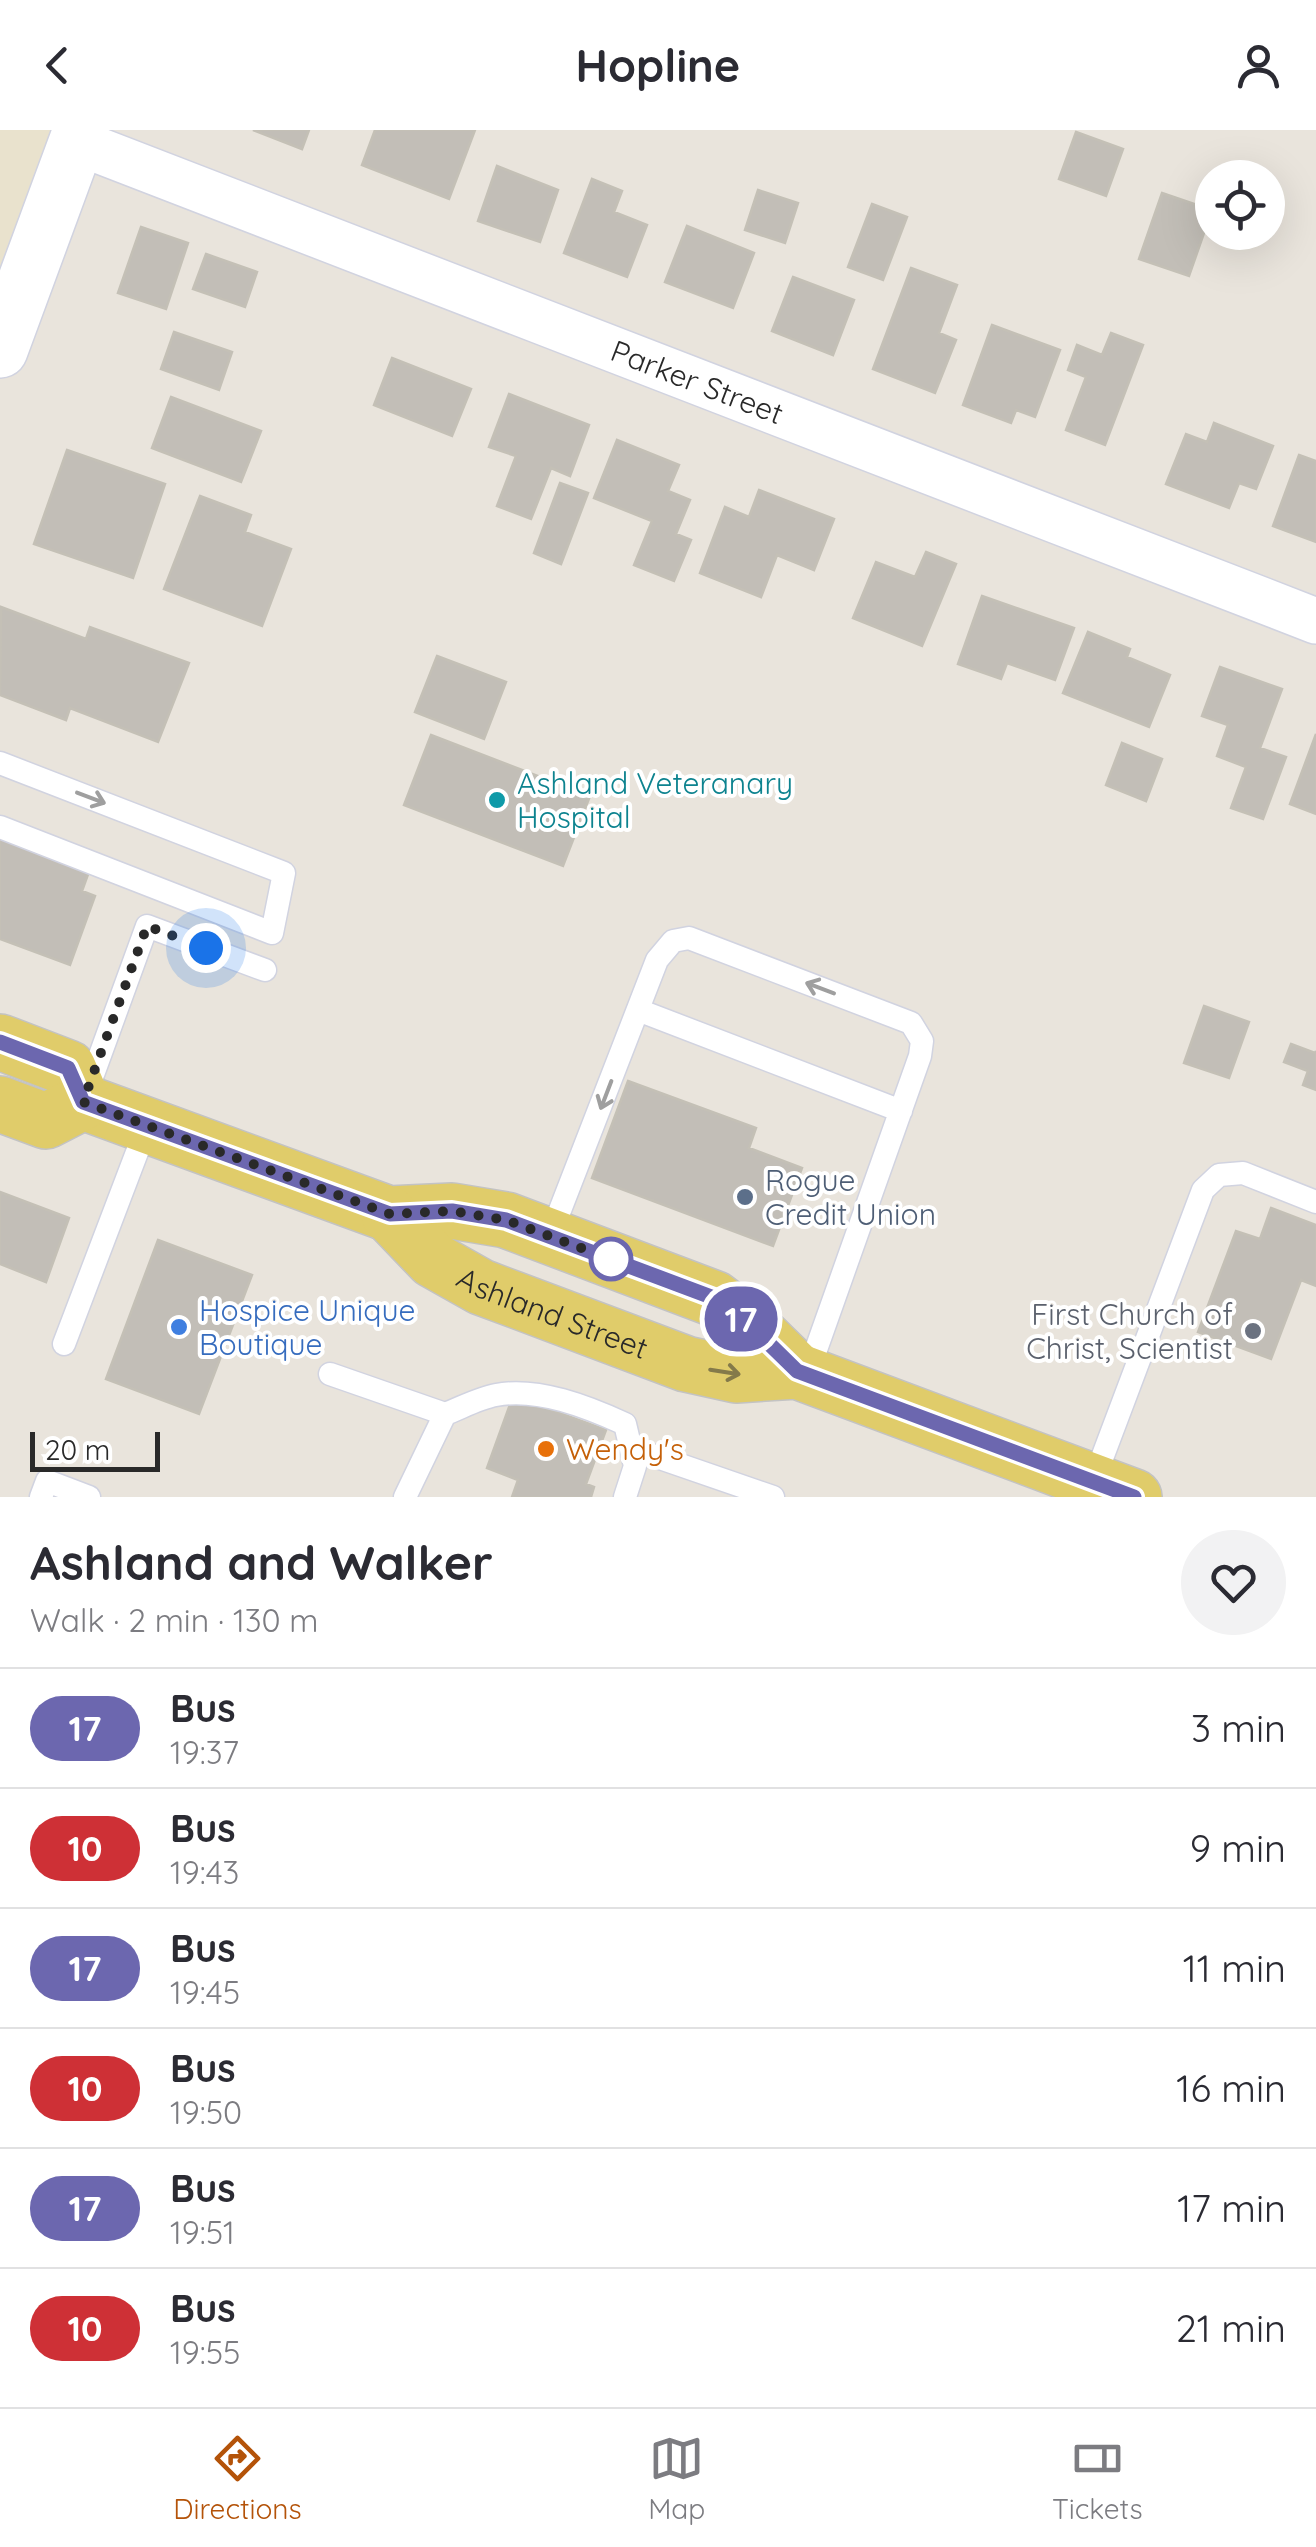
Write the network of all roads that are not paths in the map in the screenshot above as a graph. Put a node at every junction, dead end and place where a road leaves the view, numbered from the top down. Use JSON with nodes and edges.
{"nodes":[{"id":1,"x":79,"y":136,"type":"edge"},
{"id":2,"x":0,"y":350,"type":"edge"},
{"id":3,"x":1316,"y":621,"type":"edge"},
{"id":4,"x":0,"y":763,"type":"edge"},
{"id":5,"x":0,"y":826,"type":"edge"},
{"id":6,"x":264,"y":970,"type":"dead end"},
{"id":7,"x":638,"y":1010,"type":"junction"},
{"id":8,"x":0,"y":1042,"type":"edge"},
{"id":9,"x":83,"y":1102,"type":"junction"},
{"id":10,"x":0,"y":1104,"type":"edge"},
{"id":11,"x":901,"y":1111,"type":"junction"},
{"id":12,"x":147,"y":1126,"type":"junction"},
{"id":13,"x":1316,"y":1202,"type":"edge"},
{"id":14,"x":390,"y":1214,"type":"junction"},
{"id":15,"x":550,"y":1236,"type":"junction"},
{"id":16,"x":64,"y":1344,"type":"dead end"},
{"id":17,"x":802,"y":1373,"type":"junction"},
{"id":18,"x":330,"y":1374,"type":"dead end"},
{"id":19,"x":444,"y":1414,"type":"junction"},
{"id":20,"x":631,"y":1448,"type":"junction"},
{"id":21,"x":1105,"y":1490,"type":"edge"},
{"id":22,"x":41,"y":1497,"type":"edge"},
{"id":23,"x":90,"y":1497,"type":"edge"},
{"id":24,"x":405,"y":1497,"type":"edge"},
{"id":25,"x":625,"y":1497,"type":"edge"},
{"id":26,"x":774,"y":1497,"type":"edge"}],
"edges":[{"from":1,"to":2,"type":"street"},
{"from":1,"to":3,"type":"street","name":"Parker Street"},
{"from":4,"to":5,"type":"lane","one_way":true},
{"from":6,"to":9,"type":"lane"},
{"from":7,"to":11,"type":"lane"},
{"from":11,"to":7,"type":"lane","one_way":true},
{"from":7,"to":15,"type":"lane","one_way":true},
{"from":8,"to":9,"type":"main road"},
{"from":9,"to":10,"type":"main road"},
{"from":9,"to":12,"type":"main road","name":"Ashland Street"},
{"from":11,"to":17,"type":"lane"},
{"from":12,"to":14,"type":"main road","name":"Ashland Street"},
{"from":12,"to":16,"type":"lane"},
{"from":13,"to":21,"type":"lane"},
{"from":14,"to":15,"type":"main road","name":"Ashland Street"},
{"from":14,"to":17,"type":"main road","name":"Ashland Street","one_way":true},
{"from":15,"to":17,"type":"main road","name":"Ashland Street"},
{"from":17,"to":21,"type":"main road","name":"Ashland Street"},
{"from":18,"to":19,"type":"lane"},
{"from":19,"to":20,"type":"lane"},
{"from":19,"to":24,"type":"lane"},
{"from":20,"to":25,"type":"lane"},
{"from":20,"to":26,"type":"lane"},
{"from":22,"to":23,"type":"lane"}]}
